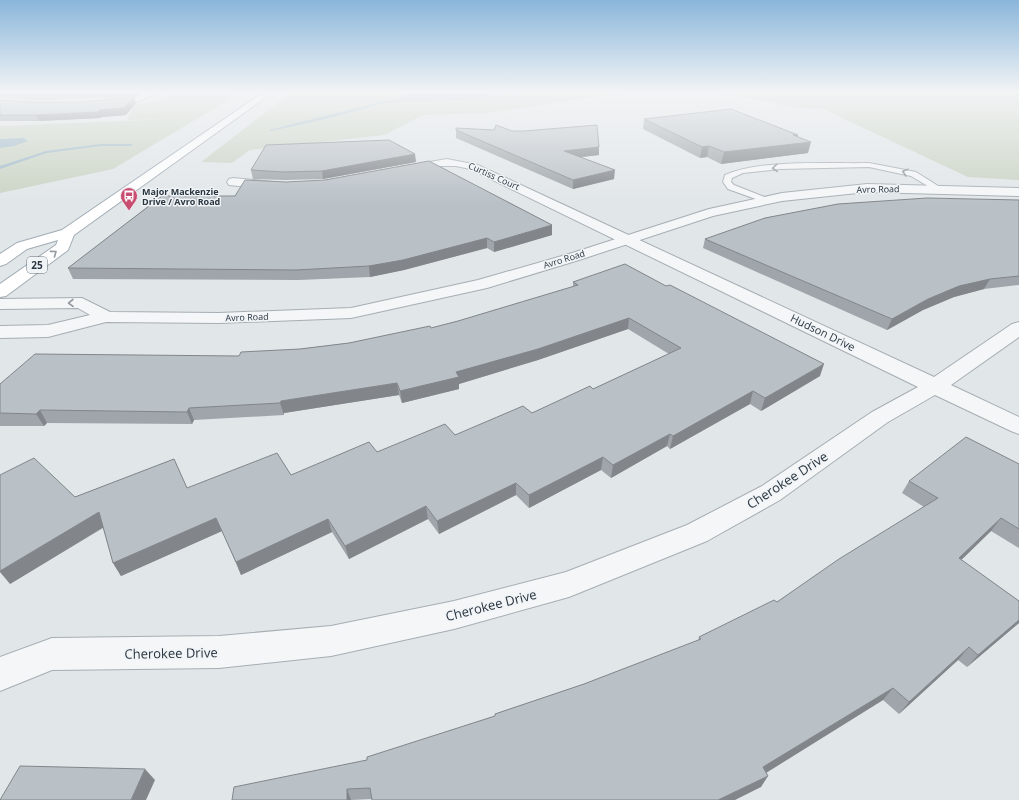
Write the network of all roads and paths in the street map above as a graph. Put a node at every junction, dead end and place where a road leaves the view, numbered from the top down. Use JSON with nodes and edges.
{"nodes":[{"id":1,"x":216,"y":129,"type":"edge"},
{"id":2,"x":392,"y":171,"type":"edge"},
{"id":3,"x":233,"y":182,"type":"dead end"},
{"id":4,"x":287,"y":186,"type":"edge"},
{"id":5,"x":939,"y":189,"type":"junction"},
{"id":6,"x":1019,"y":192,"type":"edge"},
{"id":7,"x":764,"y":200,"type":"junction"},
{"id":8,"x":67,"y":233,"type":"junction"},
{"id":9,"x":626,"y":238,"type":"junction"},
{"id":10,"x":0,"y":261,"type":"edge"},
{"id":11,"x":0,"y":292,"type":"edge"},
{"id":12,"x":0,"y":304,"type":"edge"},
{"id":13,"x":106,"y":317,"type":"junction"},
{"id":14,"x":1019,"y":328,"type":"edge"},
{"id":15,"x":0,"y":332,"type":"edge"},
{"id":16,"x":935,"y":386,"type":"junction"},
{"id":17,"x":1019,"y":426,"type":"edge"},
{"id":18,"x":0,"y":674,"type":"edge"}],
"edges":[{"from":1,"to":8,"type":"main road","number":"25"},
{"from":2,"to":9,"type":"street","name":"Curtiss Court"},
{"from":3,"to":4,"type":"street"},
{"from":5,"to":6,"type":"street","name":"Avro Road"},
{"from":5,"to":7,"type":"street","name":"Avro Road"},
{"from":5,"to":7,"type":"lane","one_way":true},
{"from":7,"to":9,"type":"street","name":"Avro Road"},
{"from":8,"to":10,"type":"main road","number":"25"},
{"from":11,"to":8,"type":"main road","number":"25","one_way":true},
{"from":9,"to":13,"type":"street","name":"Avro Road"},
{"from":9,"to":16,"type":"street","name":"Hudson Drive"},
{"from":13,"to":12,"type":"street","name":"Avro Road","one_way":true},
{"from":13,"to":15,"type":"street","name":"Avro Road"},
{"from":14,"to":16,"type":"street","name":"Cherokee Drive"},
{"from":16,"to":17,"type":"street","name":"Hudson Drive"},
{"from":16,"to":18,"type":"street","name":"Cherokee Drive"}]}
